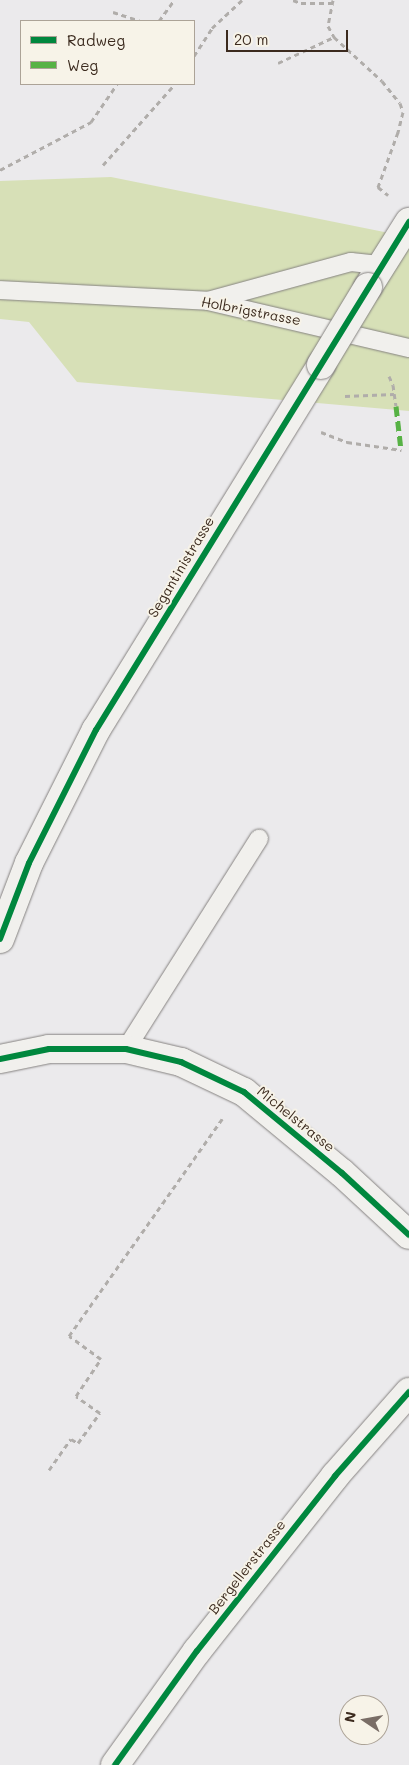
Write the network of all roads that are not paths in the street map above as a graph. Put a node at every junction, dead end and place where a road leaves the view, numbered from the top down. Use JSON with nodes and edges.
{"nodes":[{"id":1,"x":409,"y":222,"type":"edge"},
{"id":2,"x":375,"y":276,"type":"junction"},
{"id":3,"x":0,"y":290,"type":"edge"},
{"id":4,"x":208,"y":301,"type":"junction"},
{"id":5,"x":409,"y":348,"type":"edge"},
{"id":6,"x":259,"y":839,"type":"dead end"},
{"id":7,"x":0,"y":939,"type":"edge"},
{"id":8,"x":126,"y":1049,"type":"junction"},
{"id":9,"x":0,"y":1059,"type":"edge"},
{"id":10,"x":409,"y":1235,"type":"edge"},
{"id":11,"x":409,"y":1392,"type":"edge"},
{"id":12,"x":115,"y":1765,"type":"edge"}],
"edges":[{"from":1,"to":2,"type":"street","name":"Segantinistrasse"},
{"from":2,"to":4,"type":"lane"},
{"from":2,"to":7,"type":"street","name":"Segantinistrasse","bridge":true},
{"from":3,"to":4,"type":"lane","name":"Holbrigstrasse"},
{"from":4,"to":5,"type":"lane","name":"Holbrigstrasse"},
{"from":6,"to":8,"type":"lane"},
{"from":8,"to":9,"type":"street","name":"Michelstrasse"},
{"from":8,"to":10,"type":"street","name":"Michelstrasse"},
{"from":11,"to":12,"type":"street","name":"Bergellerstrasse"}]}
